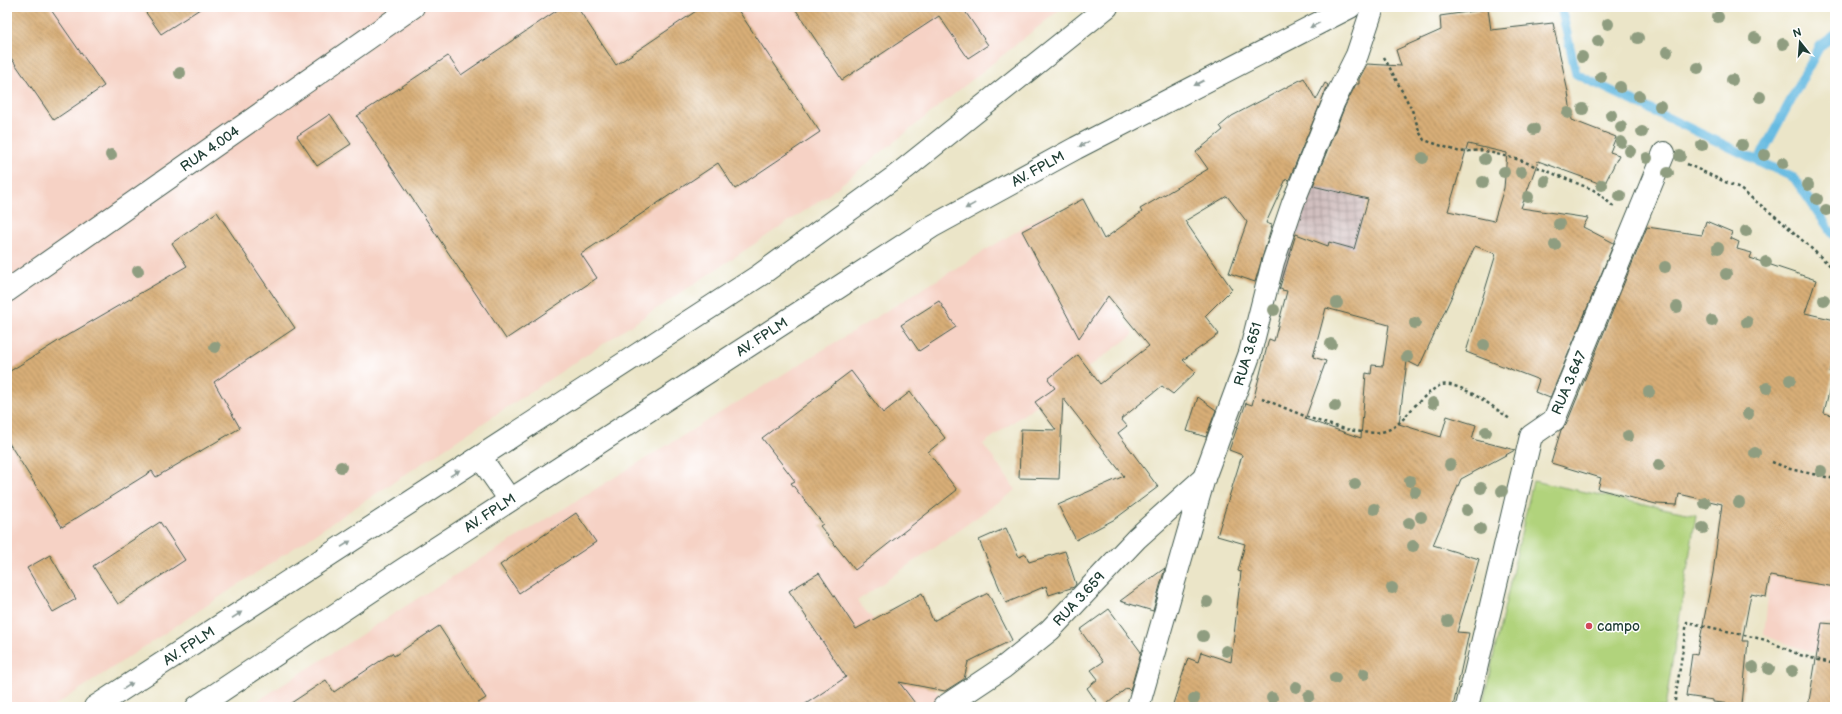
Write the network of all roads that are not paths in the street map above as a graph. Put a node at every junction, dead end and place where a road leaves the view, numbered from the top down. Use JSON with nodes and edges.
{"nodes":[{"id":1,"x":413,"y":7,"type":"edge"},
{"id":2,"x":1107,"y":7,"type":"edge"},
{"id":3,"x":1350,"y":7,"type":"edge"},
{"id":4,"x":1370,"y":16,"type":"edge"},
{"id":5,"x":1664,"y":152,"type":"road end"},
{"id":6,"x":7,"y":291,"type":"edge"},
{"id":7,"x":480,"y":457,"type":"junction"},
{"id":8,"x":1204,"y":478,"type":"junction"},
{"id":9,"x":510,"y":500,"type":"junction"},
{"id":10,"x":95,"y":707,"type":"edge"},
{"id":11,"x":197,"y":707,"type":"edge"},
{"id":12,"x":944,"y":707,"type":"edge"},
{"id":13,"x":1138,"y":707,"type":"edge"},
{"id":14,"x":1468,"y":707,"type":"edge"}],
"edges":[{"from":1,"to":6,"type":"main road","name":"RUA 4.004"},
{"from":2,"to":7,"type":"main road","name":"AV. FPLM"},
{"from":3,"to":9,"type":"main road","name":"AV. FPLM","one_way":true},
{"from":4,"to":8,"type":"main road","name":"RUA 3.651"},
{"from":5,"to":14,"type":"main road","name":"RUA 3.647"},
{"from":7,"to":9,"type":"main road"},
{"from":10,"to":7,"type":"main road","name":"AV. FPLM","one_way":true},
{"from":8,"to":12,"type":"main road","name":"RUA 3.659"},
{"from":8,"to":13,"type":"main road","name":"RUA 3.651"},
{"from":9,"to":11,"type":"main road","name":"AV. FPLM"}]}
